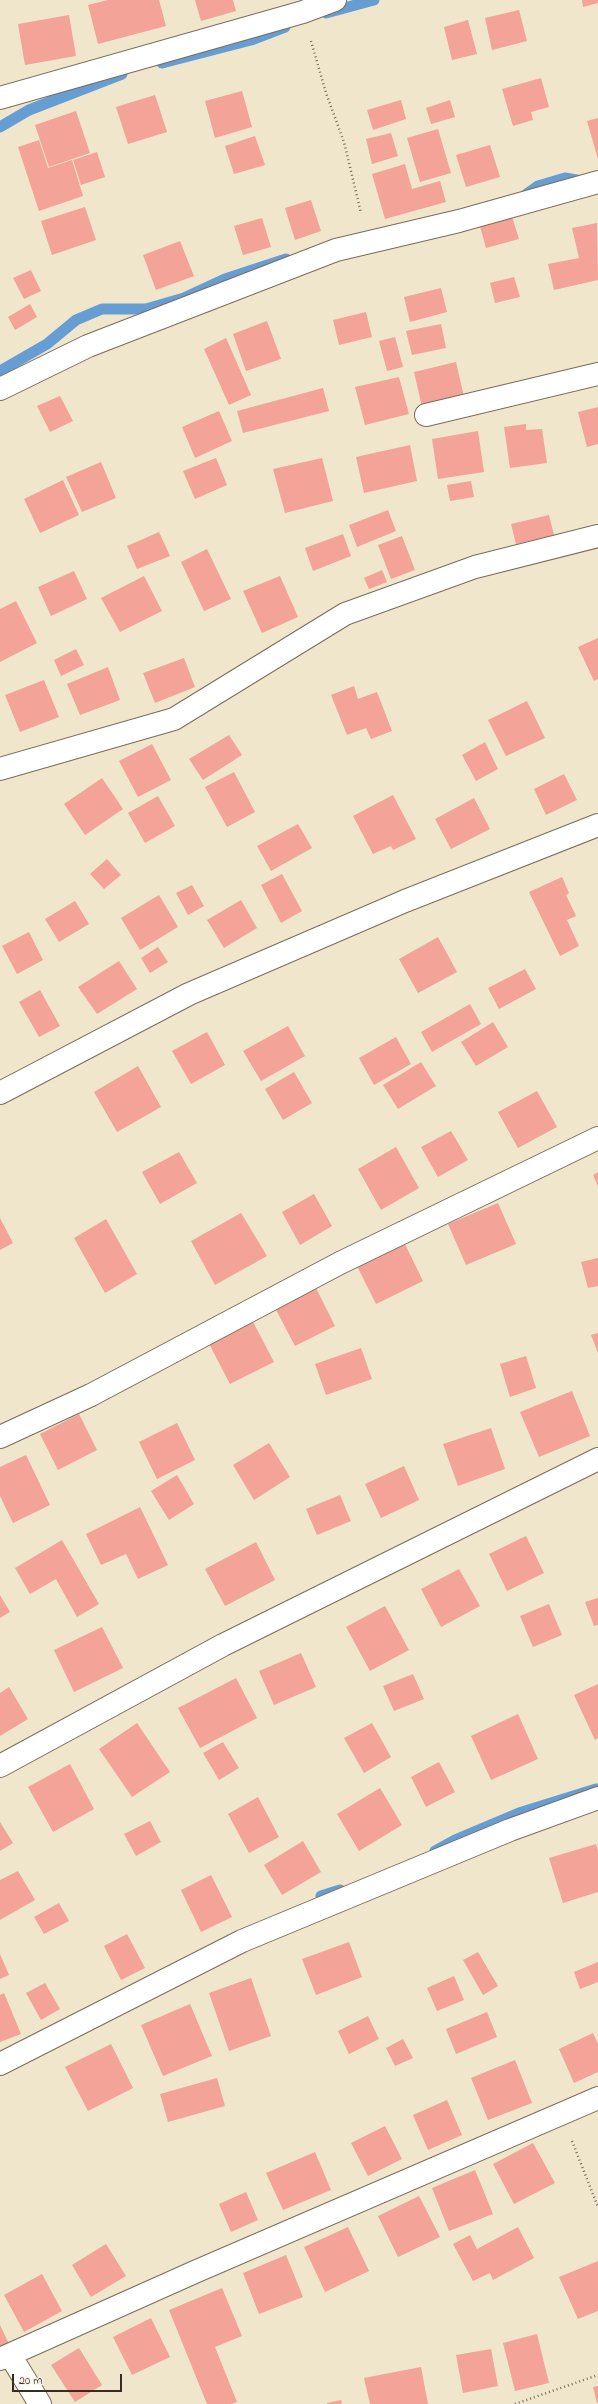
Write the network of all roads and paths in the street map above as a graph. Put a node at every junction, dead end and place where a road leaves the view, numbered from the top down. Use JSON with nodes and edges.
{"nodes":[{"id":1,"x":335,"y":0,"type":"edge"},
{"id":2,"x":303,"y":12,"type":"junction"},
{"id":3,"x":0,"y":98,"type":"edge"},
{"id":4,"x":598,"y":182,"type":"edge"},
{"id":5,"x":368,"y":242,"type":"junction"},
{"id":6,"x":598,"y":374,"type":"edge"},
{"id":7,"x":0,"y":389,"type":"edge"},
{"id":8,"x":426,"y":415,"type":"dead end"},
{"id":9,"x":598,"y":536,"type":"edge"},
{"id":10,"x":0,"y":769,"type":"edge"},
{"id":11,"x":598,"y":826,"type":"edge"},
{"id":12,"x":0,"y":1093,"type":"edge"},
{"id":13,"x":598,"y":1138,"type":"edge"},
{"id":14,"x":1,"y":1433,"type":"edge"},
{"id":15,"x":598,"y":1459,"type":"edge"},
{"id":16,"x":0,"y":1766,"type":"edge"},
{"id":17,"x":598,"y":1798,"type":"edge"},
{"id":18,"x":0,"y":2064,"type":"edge"},
{"id":19,"x":598,"y":2098,"type":"edge"},
{"id":20,"x":561,"y":2113,"type":"junction"},
{"id":21,"x":598,"y":2207,"type":"edge"},
{"id":22,"x":5,"y":2357,"type":"edge"},
{"id":23,"x":598,"y":2375,"type":"edge"},
{"id":24,"x":40,"y":2404,"type":"edge"},
{"id":25,"x":515,"y":2404,"type":"edge"}],
"edges":[{"from":1,"to":2,"type":"street"},
{"from":2,"to":3,"type":"street"},
{"from":2,"to":5,"type":"path"},
{"from":4,"to":5,"type":"street"},
{"from":5,"to":7,"type":"street"},
{"from":6,"to":8,"type":"street"},
{"from":9,"to":10,"type":"street"},
{"from":11,"to":12,"type":"street"},
{"from":13,"to":14,"type":"street"},
{"from":15,"to":16,"type":"street"},
{"from":17,"to":18,"type":"street"},
{"from":19,"to":20,"type":"street"},
{"from":20,"to":21,"type":"path"},
{"from":20,"to":22,"type":"street"},
{"from":22,"to":24,"type":"street"},
{"from":23,"to":25,"type":"path"}]}
